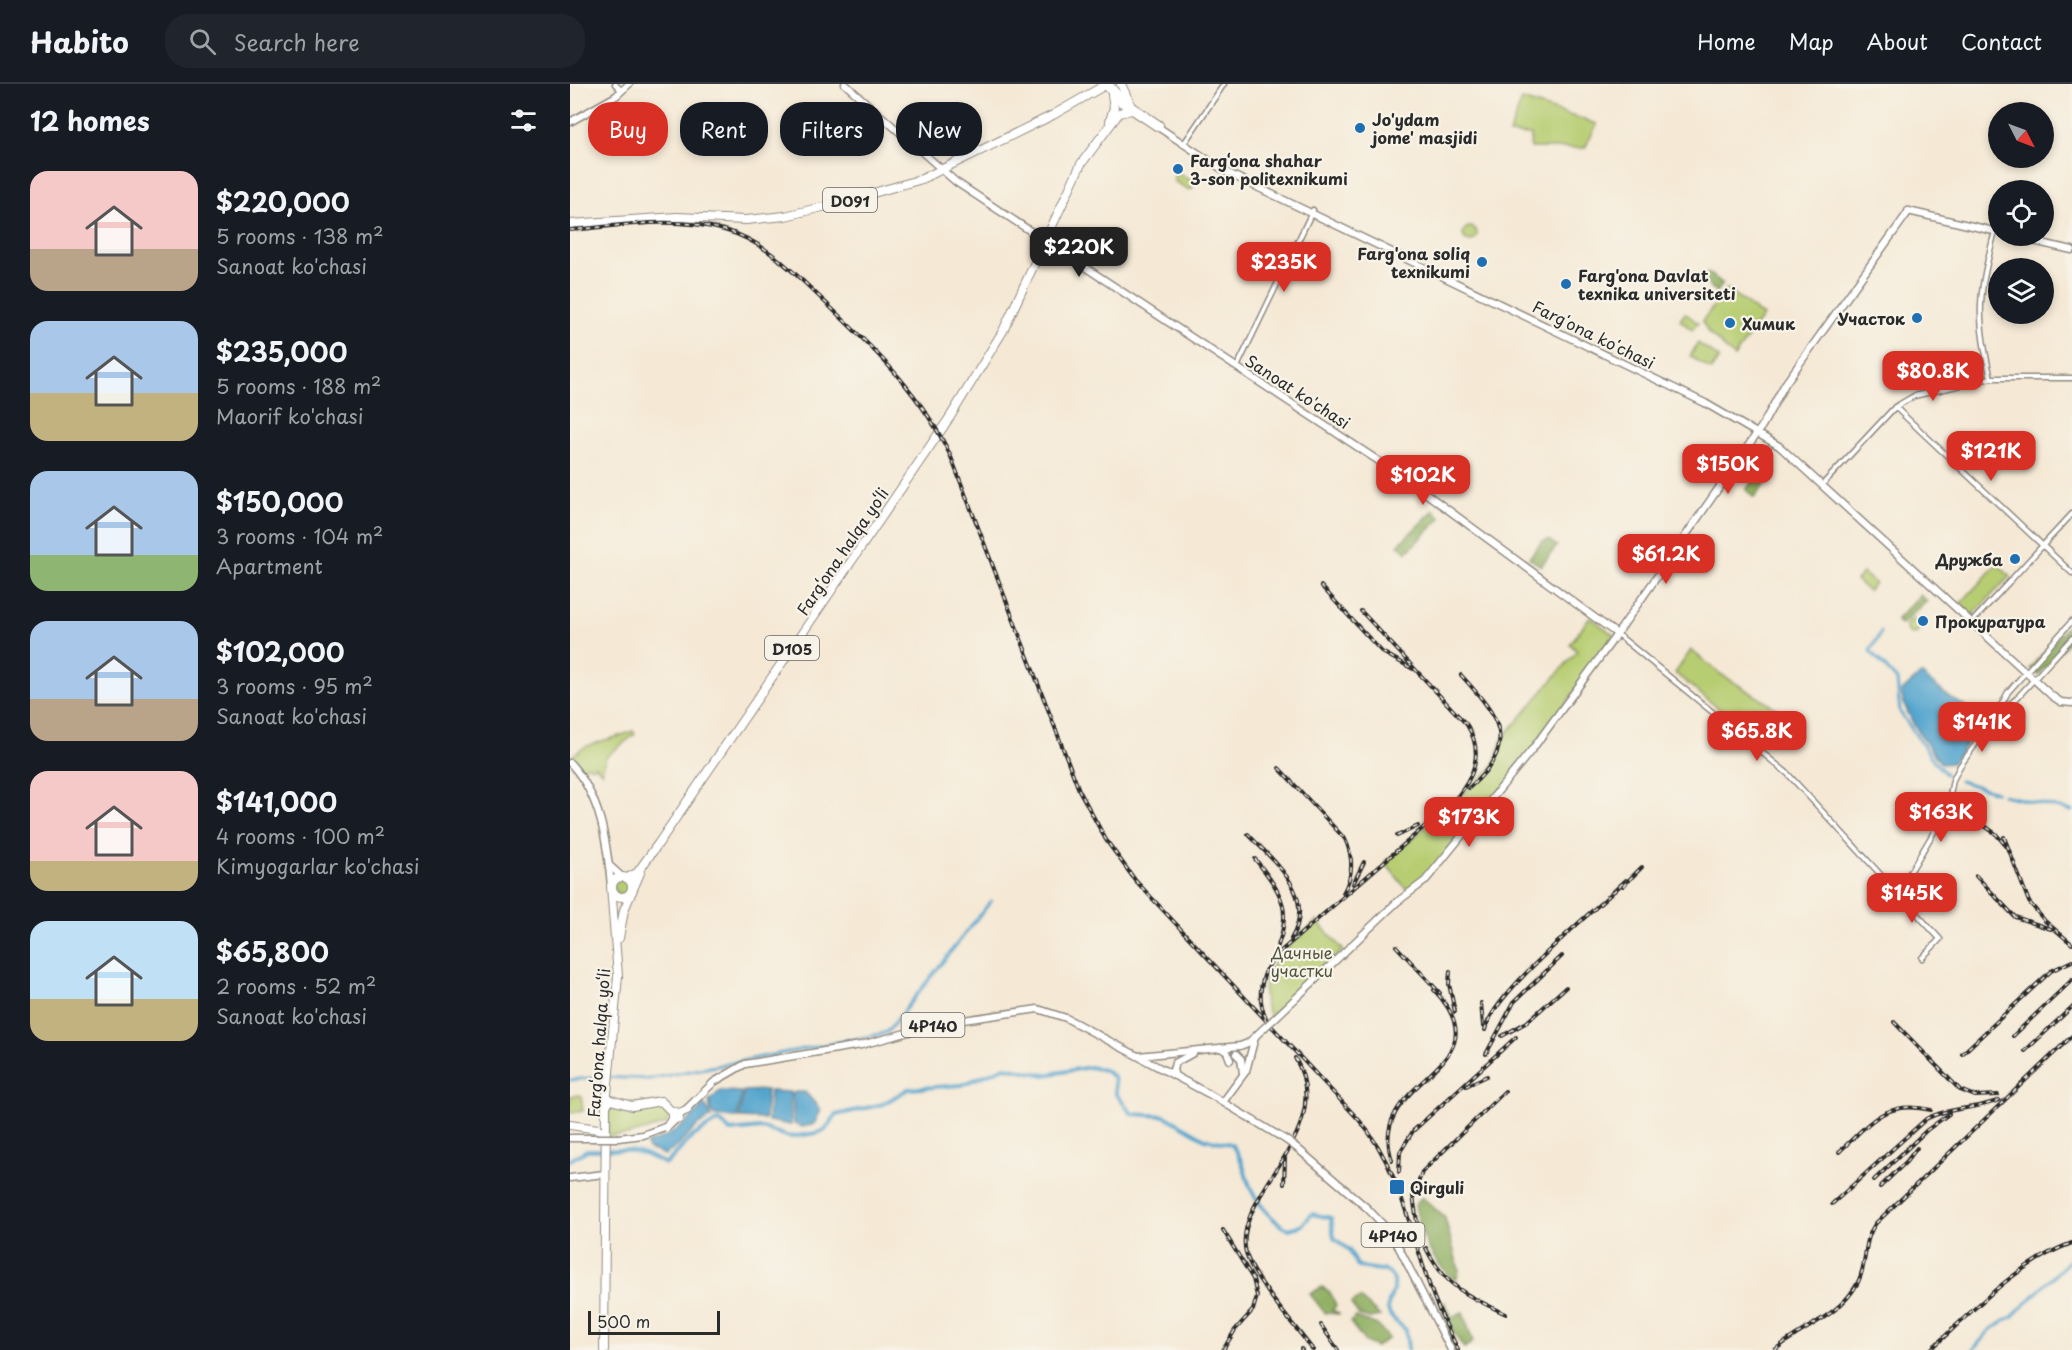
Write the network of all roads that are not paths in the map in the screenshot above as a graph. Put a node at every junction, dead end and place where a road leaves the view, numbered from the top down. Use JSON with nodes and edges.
{"nodes":[{"id":1,"x":615,"y":84,"type":"edge"},
{"id":2,"x":629,"y":84,"type":"edge"},
{"id":3,"x":845,"y":84,"type":"edge"},
{"id":4,"x":1105,"y":84,"type":"edge"},
{"id":5,"x":1121,"y":84,"type":"edge"},
{"id":6,"x":1224,"y":84,"type":"edge"},
{"id":7,"x":622,"y":91,"type":"junction"},
{"id":8,"x":1112,"y":93,"type":"junction"},
{"id":9,"x":1132,"y":109,"type":"junction"},
{"id":10,"x":570,"y":122,"type":"edge"},
{"id":11,"x":1159,"y":126,"type":"junction"},
{"id":12,"x":1105,"y":130,"type":"junction"},
{"id":13,"x":1185,"y":142,"type":"junction"},
{"id":14,"x":940,"y":169,"type":"junction"},
{"id":15,"x":1312,"y":211,"type":"junction"},
{"id":16,"x":570,"y":222,"type":"edge"},
{"id":17,"x":1988,"y":230,"type":"edge"},
{"id":18,"x":1044,"y":240,"type":"junction"},
{"id":19,"x":1992,"y":246,"type":"edge"},
{"id":20,"x":2054,"y":246,"type":"edge"},
{"id":21,"x":2072,"y":250,"type":"edge"},
{"id":22,"x":1847,"y":296,"type":"junction"},
{"id":23,"x":1237,"y":366,"type":"junction"},
{"id":24,"x":1991,"y":378,"type":"junction"},
{"id":25,"x":2072,"y":378,"type":"edge"},
{"id":26,"x":1895,"y":407,"type":"junction"},
{"id":27,"x":1758,"y":430,"type":"junction"},
{"id":28,"x":1822,"y":484,"type":"junction"},
{"id":29,"x":2072,"y":514,"type":"edge"},
{"id":30,"x":2043,"y":546,"type":"junction"},
{"id":31,"x":2072,"y":573,"type":"edge"},
{"id":32,"x":2072,"y":621,"type":"edge"},
{"id":33,"x":1973,"y":622,"type":"junction"},
{"id":34,"x":1617,"y":634,"type":"junction"},
{"id":35,"x":2072,"y":638,"type":"edge"},
{"id":36,"x":2027,"y":671,"type":"junction"},
{"id":37,"x":2035,"y":678,"type":"junction"},
{"id":38,"x":2006,"y":696,"type":"junction"},
{"id":39,"x":2014,"y":701,"type":"junction"},
{"id":40,"x":2072,"y":701,"type":"edge"},
{"id":41,"x":1995,"y":717,"type":"junction"},
{"id":42,"x":570,"y":764,"type":"edge"},
{"id":43,"x":658,"y":844,"type":"junction"},
{"id":44,"x":609,"y":863,"type":"junction"},
{"id":45,"x":624,"y":877,"type":"junction"},
{"id":46,"x":611,"y":886,"type":"junction"},
{"id":47,"x":632,"y":890,"type":"junction"},
{"id":48,"x":1896,"y":891,"type":"junction"},
{"id":49,"x":617,"y":954,"type":"junction"},
{"id":50,"x":1922,"y":957,"type":"dead end"},
{"id":51,"x":1255,"y":1036,"type":"junction"},
{"id":52,"x":1221,"y":1048,"type":"junction"},
{"id":53,"x":1202,"y":1050,"type":"junction"},
{"id":54,"x":1236,"y":1054,"type":"dead end"},
{"id":55,"x":1138,"y":1056,"type":"junction"},
{"id":56,"x":1230,"y":1060,"type":"dead end"},
{"id":57,"x":1176,"y":1076,"type":"junction"},
{"id":58,"x":1243,"y":1077,"type":"junction"},
{"id":59,"x":608,"y":1081,"type":"junction"},
{"id":60,"x":616,"y":1101,"type":"junction"},
{"id":61,"x":1223,"y":1102,"type":"junction"},
{"id":62,"x":606,"y":1105,"type":"junction"},
{"id":63,"x":687,"y":1110,"type":"junction"},
{"id":64,"x":672,"y":1111,"type":"junction"},
{"id":65,"x":606,"y":1114,"type":"junction"},
{"id":66,"x":679,"y":1119,"type":"junction"},
{"id":67,"x":570,"y":1125,"type":"edge"},
{"id":68,"x":587,"y":1127,"type":"junction"},
{"id":69,"x":667,"y":1127,"type":"junction"},
{"id":70,"x":605,"y":1137,"type":"junction"},
{"id":71,"x":570,"y":1138,"type":"edge"},
{"id":72,"x":605,"y":1174,"type":"junction"},
{"id":73,"x":570,"y":1178,"type":"edge"},
{"id":74,"x":604,"y":1350,"type":"edge"},
{"id":75,"x":1451,"y":1350,"type":"edge"}],
"edges":[{"from":1,"to":7,"type":"street"},
{"from":2,"to":7,"type":"main road"},
{"from":3,"to":14,"type":"main road","name":"Sanoat ko'chasi"},
{"from":4,"to":8,"type":"highway","name":"Fargʻona koʻchasi"},
{"from":4,"to":9,"type":"highway","name":"Fargʻona koʻchasi"},
{"from":4,"to":14,"type":"highway","number":"D091"},
{"from":5,"to":9,"type":"highway"},
{"from":6,"to":13,"type":"street"},
{"from":7,"to":10,"type":"main road"},
{"from":8,"to":9,"type":"highway","name":"Fargʻona koʻchasi"},
{"from":8,"to":12,"type":"highway","number":"D105"},
{"from":9,"to":11,"type":"highway","name":"Fargʻona koʻchasi"},
{"from":9,"to":12,"type":"highway","number":"D105"},
{"from":11,"to":13,"type":"main road","name":"Fargʻona koʻchasi"},
{"from":11,"to":15,"type":"main road","name":"Fargʻona koʻchasi"},
{"from":12,"to":18,"type":"highway","name":"Farg‘ona halqa yo‘li","number":"D105"},
{"from":13,"to":15,"type":"main road","name":"Fargʻona koʻchasi"},
{"from":14,"to":16,"type":"highway","number":"D091"},
{"from":14,"to":18,"type":"main road","name":"Sanoat ko'chasi"},
{"from":15,"to":23,"type":"street"},
{"from":15,"to":27,"type":"main road","name":"Fargʻona koʻchasi"},
{"from":17,"to":22,"type":"main road"},
{"from":18,"to":23,"type":"main road","name":"Sanoat ko'chasi"},
{"from":18,"to":43,"type":"highway","name":"Farg‘ona halqa yo‘li","number":"D105"},
{"from":19,"to":24,"type":"street"},
{"from":20,"to":21,"type":"main road"},
{"from":22,"to":27,"type":"main road"},
{"from":22,"to":27,"type":"main road"},
{"from":23,"to":34,"type":"main road","name":"Sanoat ko'chasi"},
{"from":24,"to":25,"type":"street"},
{"from":24,"to":26,"type":"street"},
{"from":26,"to":28,"type":"street"},
{"from":26,"to":30,"type":"street"},
{"from":27,"to":28,"type":"main road","name":"Fargʻona koʻchasi"},
{"from":27,"to":34,"type":"main road"},
{"from":28,"to":33,"type":"main road","name":"Fargʻona koʻchasi"},
{"from":29,"to":30,"type":"street"},
{"from":30,"to":31,"type":"street"},
{"from":30,"to":33,"type":"street"},
{"from":32,"to":36,"type":"street"},
{"from":33,"to":36,"type":"main road","name":"Fargʻona koʻchasi"},
{"from":34,"to":48,"type":"street","name":"Sanoat ko'chasi"},
{"from":34,"to":51,"type":"main road","bridge":true},
{"from":35,"to":37,"type":"street"},
{"from":36,"to":37,"type":"main road","name":"Fargʻona koʻchasi"},
{"from":36,"to":38,"type":"street"},
{"from":37,"to":39,"type":"street"},
{"from":37,"to":40,"type":"main road","name":"Fargʻona koʻchasi"},
{"from":38,"to":39,"type":"street"},
{"from":38,"to":41,"type":"street"},
{"from":39,"to":41,"type":"street"},
{"from":41,"to":48,"type":"street"},
{"from":42,"to":44,"type":"main road","name":"Farg‘ona halqa yo‘li"},
{"from":43,"to":45,"type":"highway","name":"Farg‘ona halqa yo‘li","number":"D105"},
{"from":43,"to":47,"type":"highway","name":"Farg‘ona halqa yo‘li","number":"D105"},
{"from":44,"to":45,"type":"main road"},
{"from":44,"to":46,"type":"main road","name":"Farg‘ona halqa yo‘li"},
{"from":45,"to":46,"type":"highway","name":"Farg‘ona halqa yo‘li","number":"D105"},
{"from":45,"to":47,"type":"highway"},
{"from":46,"to":47,"type":"highway"},
{"from":46,"to":49,"type":"highway","name":"Farg‘ona halqa yo‘li","number":"D105"},
{"from":47,"to":49,"type":"highway","name":"Farg‘ona halqa yo‘li","number":"D105"},
{"from":48,"to":50,"type":"street","name":"Sanoat ko'chasi"},
{"from":49,"to":59,"type":"highway","name":"Farg‘ona halqa yo‘li","number":"D105"},
{"from":51,"to":52,"type":"main road"},
{"from":51,"to":58,"type":"main road"},
{"from":52,"to":53,"type":"main road"},
{"from":52,"to":56,"type":"main road"},
{"from":53,"to":55,"type":"main road"},
{"from":53,"to":57,"type":"main road"},
{"from":54,"to":58,"type":"main road"},
{"from":55,"to":57,"type":"main road","number":"4P140"},
{"from":55,"to":63,"type":"main road","number":"4P140"},
{"from":57,"to":61,"type":"main road","number":"4P140"},
{"from":58,"to":61,"type":"main road"},
{"from":59,"to":60,"type":"highway"},
{"from":59,"to":62,"type":"highway","name":"Farg‘ona halqa yo‘li","number":"D105"},
{"from":60,"to":62,"type":"highway"},
{"from":60,"to":64,"type":"highway"},
{"from":61,"to":75,"type":"main road","number":"4P140","bridge":true},
{"from":62,"to":65,"type":"highway","name":"Farg‘ona halqa yo‘li","number":"D105"},
{"from":63,"to":64,"type":"highway"},
{"from":63,"to":66,"type":"main road","number":"4P140"},
{"from":64,"to":66,"type":"highway"},
{"from":64,"to":69,"type":"highway"},
{"from":65,"to":68,"type":"highway"},
{"from":65,"to":70,"type":"highway","name":"Farg‘ona halqa yo‘li","number":"D105"},
{"from":66,"to":69,"type":"main road"},
{"from":67,"to":68,"type":"highway"},
{"from":68,"to":70,"type":"highway"},
{"from":69,"to":71,"type":"main road","bridge":true},
{"from":70,"to":72,"type":"highway","name":"Farg‘ona halqa yo‘li","number":"D105"},
{"from":72,"to":73,"type":"main road"},
{"from":72,"to":74,"type":"highway","name":"Farg‘ona halqa yo‘li","number":"D105"}]}
